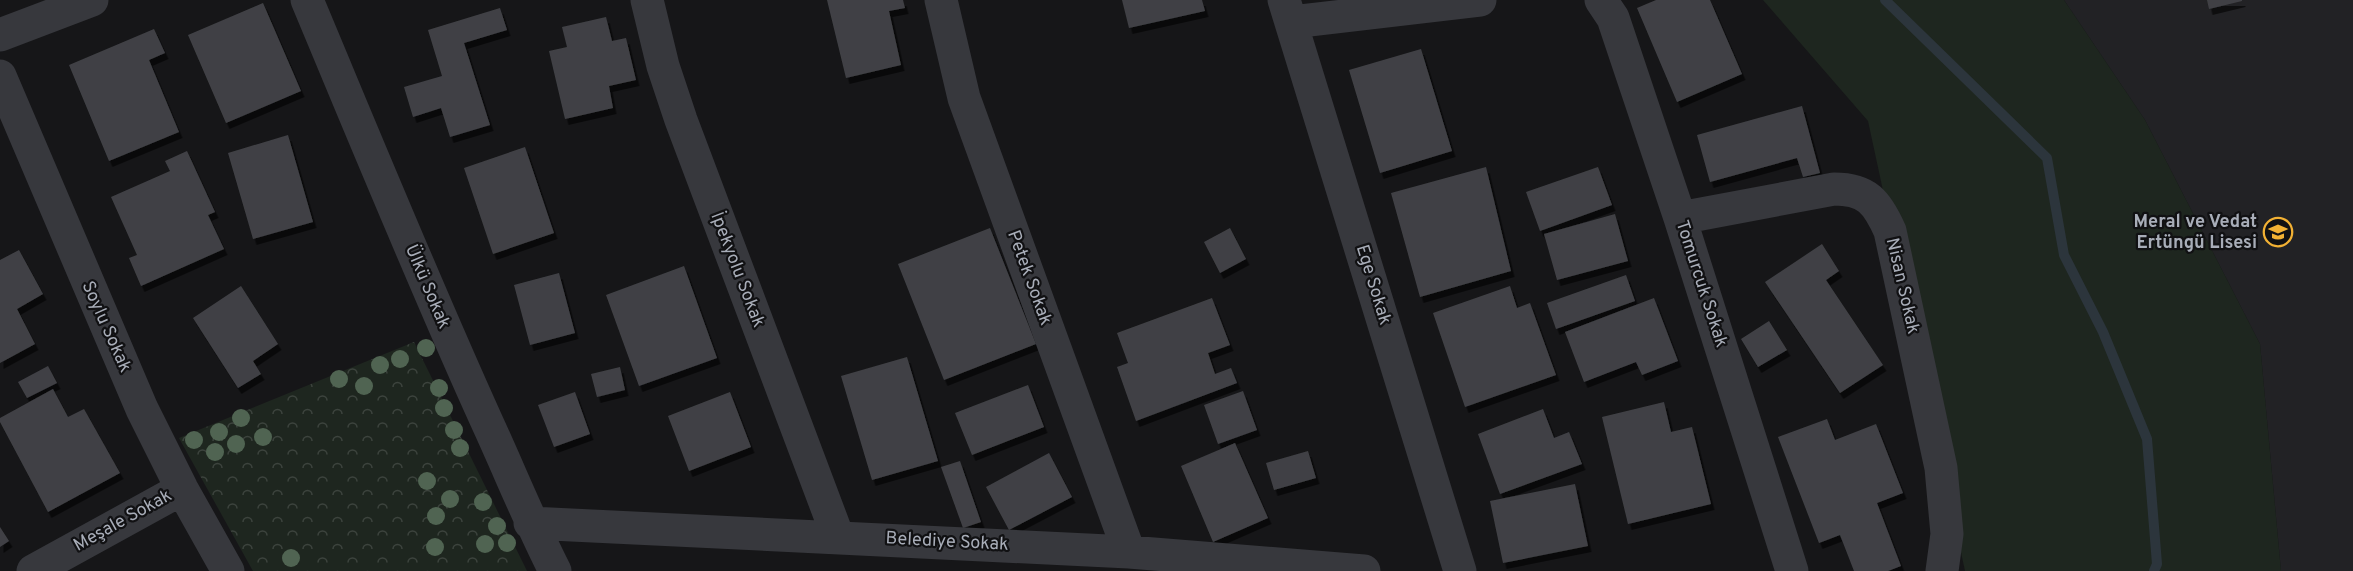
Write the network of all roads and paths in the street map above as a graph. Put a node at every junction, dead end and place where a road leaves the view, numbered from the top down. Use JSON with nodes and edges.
{"nodes":[{"id":1,"x":92,"y":0,"type":"edge"},
{"id":2,"x":307,"y":0,"type":"edge"},
{"id":3,"x":647,"y":0,"type":"edge"},
{"id":4,"x":941,"y":0,"type":"edge"},
{"id":5,"x":1480,"y":0,"type":"edge"},
{"id":6,"x":1601,"y":0,"type":"edge"},
{"id":7,"x":1288,"y":11,"type":"edge"},
{"id":8,"x":0,"y":36,"type":"edge"},
{"id":9,"x":0,"y":76,"type":"edge"},
{"id":10,"x":1680,"y":219,"type":"junction"},
{"id":11,"x":182,"y":489,"type":"junction"},
{"id":12,"x":530,"y":523,"type":"junction"},
{"id":13,"x":837,"y":537,"type":"junction"},
{"id":14,"x":1129,"y":552,"type":"junction"},
{"id":15,"x":33,"y":571,"type":"edge"},
{"id":16,"x":228,"y":571,"type":"edge"},
{"id":17,"x":555,"y":571,"type":"edge"},
{"id":18,"x":1364,"y":571,"type":"edge"},
{"id":19,"x":1460,"y":571,"type":"edge"},
{"id":20,"x":1792,"y":571,"type":"edge"},
{"id":21,"x":1942,"y":571,"type":"edge"}],
"edges":[{"from":1,"to":8,"type":"street"},
{"from":2,"to":12,"type":"street","name":"Ülkü Sokak"},
{"from":3,"to":13,"type":"street","name":"İpekyolu Sokak"},
{"from":4,"to":14,"type":"street","name":"Petek Sokak"},
{"from":5,"to":7,"type":"street"},
{"from":6,"to":10,"type":"street","name":"Tomurcuk Sokak"},
{"from":7,"to":19,"type":"street","name":"Ege Sokak"},
{"from":9,"to":11,"type":"street","name":"Soylu Sokak"},
{"from":10,"to":20,"type":"street","name":"Tomurcuk Sokak"},
{"from":10,"to":21,"type":"street","name":"Nisan Sokak"},
{"from":11,"to":15,"type":"street","name":"Meşale Sokak"},
{"from":11,"to":16,"type":"street","name":"Soylu Sokak"},
{"from":12,"to":13,"type":"street","name":"Belediye Sokak"},
{"from":12,"to":17,"type":"street","name":"Ülkü Sokak"},
{"from":13,"to":14,"type":"street","name":"Belediye Sokak"},
{"from":14,"to":18,"type":"street","name":"Belediye Sokak"}]}
